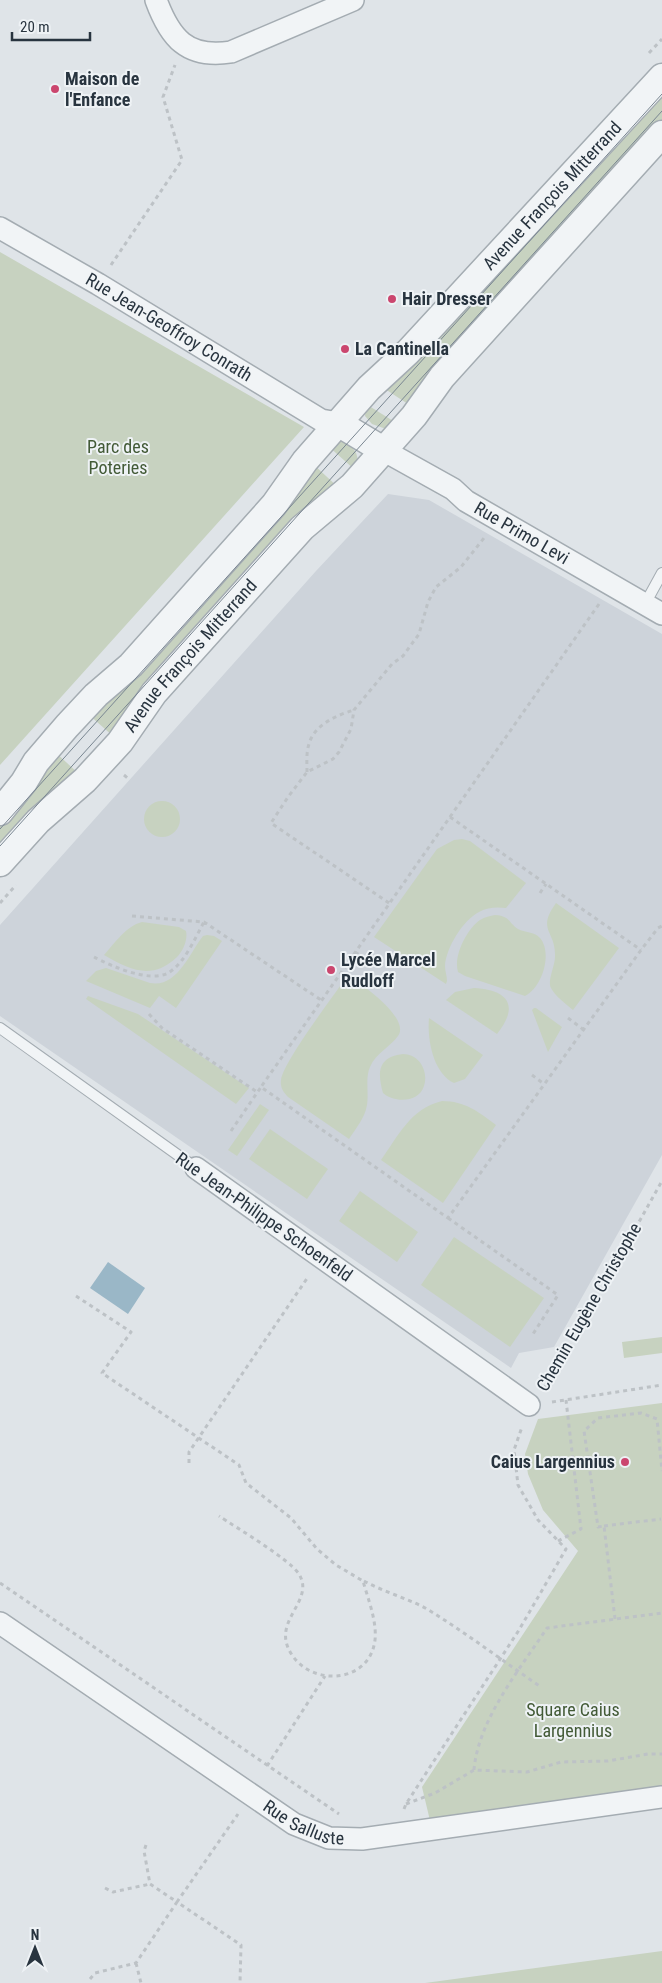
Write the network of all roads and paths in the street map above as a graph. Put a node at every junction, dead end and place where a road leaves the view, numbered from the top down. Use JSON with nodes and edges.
{"nodes":[{"id":1,"x":156,"y":0,"type":"edge"},
{"id":2,"x":352,"y":0,"type":"edge"},
{"id":3,"x":184,"y":44,"type":"junction"},
{"id":4,"x":662,"y":77,"type":"edge"},
{"id":5,"x":662,"y":134,"type":"edge"},
{"id":6,"x":0,"y":228,"type":"edge"},
{"id":7,"x":98,"y":284,"type":"junction"},
{"id":8,"x":338,"y":423,"type":"junction"},
{"id":9,"x":383,"y":450,"type":"junction"},
{"id":10,"x":497,"y":519,"type":"junction"},
{"id":11,"x":662,"y":573,"type":"edge"},
{"id":12,"x":612,"y":585,"type":"junction"},
{"id":13,"x":654,"y":609,"type":"edge"},
{"id":14,"x":354,"y":710,"type":"junction"},
{"id":15,"x":306,"y":772,"type":"junction"},
{"id":16,"x":0,"y":812,"type":"edge"},
{"id":17,"x":450,"y":817,"type":"junction"},
{"id":18,"x":0,"y":863,"type":"edge"},
{"id":19,"x":546,"y":884,"type":"junction"},
{"id":20,"x":540,"y":893,"type":"dead end"},
{"id":21,"x":389,"y":903,"type":"junction"},
{"id":22,"x":132,"y":916,"type":"dead end"},
{"id":23,"x":204,"y":922,"type":"junction"},
{"id":24,"x":662,"y":926,"type":"edge"},
{"id":25,"x":641,"y":950,"type":"junction"},
{"id":26,"x":355,"y":952,"type":"junction"},
{"id":27,"x":360,"y":956,"type":"dead end"},
{"id":28,"x":94,"y":957,"type":"dead end"},
{"id":29,"x":320,"y":1000,"type":"dead end"},
{"id":30,"x":149,"y":1014,"type":"dead end"},
{"id":31,"x":568,"y":1018,"type":"dead end"},
{"id":32,"x":0,"y":1028,"type":"edge"},
{"id":33,"x":584,"y":1030,"type":"junction"},
{"id":34,"x":532,"y":1075,"type":"dead end"},
{"id":35,"x":544,"y":1084,"type":"junction"},
{"id":36,"x":261,"y":1087,"type":"junction"},
{"id":37,"x":257,"y":1092,"type":"junction"},
{"id":38,"x":231,"y":1131,"type":"dead end"},
{"id":39,"x":196,"y":1168,"type":"joint"},
{"id":40,"x":662,"y":1181,"type":"edge"},
{"id":41,"x":448,"y":1218,"type":"junction"},
{"id":42,"x":321,"y":1258,"type":"junction"},
{"id":43,"x":76,"y":1296,"type":"dead end"},
{"id":44,"x":533,"y":1334,"type":"dead end"},
{"id":45,"x":662,"y":1385,"type":"edge"},
{"id":46,"x":566,"y":1400,"type":"junction"},
{"id":47,"x":529,"y":1405,"type":"junction"},
{"id":48,"x":198,"y":1438,"type":"junction"},
{"id":49,"x":189,"y":1463,"type":"dead end"},
{"id":50,"x":662,"y":1471,"type":"edge"},
{"id":51,"x":220,"y":1516,"type":"dead end"},
{"id":52,"x":662,"y":1518,"type":"edge"},
{"id":53,"x":662,"y":1525,"type":"edge"},
{"id":54,"x":604,"y":1526,"type":"junction"},
{"id":55,"x":558,"y":1541,"type":"junction"},
{"id":56,"x":363,"y":1581,"type":"junction"},
{"id":57,"x":0,"y":1583,"type":"edge"},
{"id":58,"x":662,"y":1613,"type":"edge"},
{"id":59,"x":615,"y":1619,"type":"junction"},
{"id":60,"x":0,"y":1624,"type":"edge"},
{"id":61,"x":500,"y":1659,"type":"junction"},
{"id":62,"x":518,"y":1671,"type":"junction"},
{"id":63,"x":324,"y":1676,"type":"junction"},
{"id":64,"x":541,"y":1687,"type":"dead end"},
{"id":65,"x":662,"y":1754,"type":"edge"},
{"id":66,"x":267,"y":1766,"type":"junction"},
{"id":67,"x":474,"y":1770,"type":"junction"},
{"id":68,"x":251,"y":1795,"type":"junction"},
{"id":69,"x":662,"y":1797,"type":"edge"},
{"id":70,"x":406,"y":1804,"type":"junction"},
{"id":71,"x":340,"y":1814,"type":"dead end"},
{"id":72,"x":396,"y":1834,"type":"junction"},
{"id":73,"x":146,"y":1845,"type":"dead end"},
{"id":74,"x":150,"y":1884,"type":"junction"},
{"id":75,"x":105,"y":1888,"type":"dead end"},
{"id":76,"x":177,"y":1902,"type":"junction"},
{"id":77,"x":136,"y":1963,"type":"junction"},
{"id":78,"x":90,"y":1979,"type":"dead end"},
{"id":79,"x":141,"y":1983,"type":"edge"},
{"id":80,"x":240,"y":1983,"type":"edge"}],
"edges":[{"from":1,"to":3,"type":"street"},
{"from":2,"to":3,"type":"street"},
{"from":3,"to":7,"type":"path"},
{"from":4,"to":8,"type":"street","name":"Avenue François Mitterrand"},
{"from":5,"to":9,"type":"street","name":"Avenue François Mitterrand"},
{"from":6,"to":7,"type":"street","name":"Rue Jean-Geoffroy Conrath"},
{"from":7,"to":8,"type":"street","name":"Rue Jean-Geoffroy Conrath"},
{"from":8,"to":9,"type":"street"},
{"from":8,"to":16,"type":"street","name":"Avenue François Mitterrand"},
{"from":9,"to":10,"type":"street","name":"Rue Primo Levi"},
{"from":9,"to":18,"type":"street","name":"Avenue François Mitterrand"},
{"from":10,"to":12,"type":"street","name":"Rue Primo Levi"},
{"from":10,"to":14,"type":"path"},
{"from":11,"to":13,"type":"lane"},
{"from":12,"to":13,"type":"street","name":"Rue Primo Levi"},
{"from":12,"to":17,"type":"path"},
{"from":14,"to":15,"type":"path"},
{"from":14,"to":15,"type":"path"},
{"from":15,"to":21,"type":"path"},
{"from":17,"to":19,"type":"path"},
{"from":17,"to":21,"type":"path"},
{"from":19,"to":20,"type":"path"},
{"from":19,"to":25,"type":"path"},
{"from":21,"to":26,"type":"path"},
{"from":22,"to":23,"type":"path"},
{"from":23,"to":28,"type":"path"},
{"from":23,"to":29,"type":"path"},
{"from":24,"to":25,"type":"path"},
{"from":25,"to":33,"type":"path"},
{"from":26,"to":27,"type":"path"},
{"from":26,"to":36,"type":"path"},
{"from":30,"to":37,"type":"path"},
{"from":31,"to":33,"type":"path"},
{"from":32,"to":39,"type":"lane","name":"Rue Jean-Philippe Schoenfeld"},
{"from":33,"to":35,"type":"path"},
{"from":34,"to":35,"type":"path"},
{"from":35,"to":41,"type":"path"},
{"from":36,"to":37,"type":"path"},
{"from":36,"to":41,"type":"path"},
{"from":37,"to":38,"type":"path"},
{"from":39,"to":42,"type":"street","name":"Rue Jean-Philippe Schoenfeld"},
{"from":40,"to":47,"type":"path","name":"Chemin Eugène Christophe"},
{"from":41,"to":44,"type":"path"},
{"from":42,"to":47,"type":"street","name":"Rue Jean-Philippe Schoenfeld"},
{"from":42,"to":48,"type":"path"},
{"from":43,"to":48,"type":"path"},
{"from":45,"to":46,"type":"path"},
{"from":46,"to":47,"type":"path"},
{"from":46,"to":55,"type":"path"},
{"from":47,"to":55,"type":"path"},
{"from":48,"to":49,"type":"path"},
{"from":48,"to":56,"type":"path"},
{"from":50,"to":54,"type":"path"},
{"from":51,"to":63,"type":"path"},
{"from":52,"to":53,"type":"path"},
{"from":52,"to":54,"type":"path"},
{"from":54,"to":59,"type":"path"},
{"from":55,"to":61,"type":"path"},
{"from":56,"to":61,"type":"path"},
{"from":56,"to":63,"type":"path"},
{"from":57,"to":66,"type":"path"},
{"from":58,"to":59,"type":"path"},
{"from":59,"to":62,"type":"path"},
{"from":60,"to":68,"type":"street","name":"Rue Salluste"},
{"from":61,"to":62,"type":"path"},
{"from":61,"to":70,"type":"path"},
{"from":62,"to":64,"type":"path"},
{"from":62,"to":67,"type":"path"},
{"from":63,"to":66,"type":"path"},
{"from":65,"to":67,"type":"path"},
{"from":66,"to":71,"type":"path"},
{"from":67,"to":70,"type":"path"},
{"from":68,"to":72,"type":"street","name":"Rue Salluste"},
{"from":68,"to":76,"type":"path"},
{"from":69,"to":72,"type":"street","name":"Rue Salluste"},
{"from":70,"to":72,"type":"path"},
{"from":73,"to":74,"type":"path"},
{"from":74,"to":75,"type":"path"},
{"from":74,"to":76,"type":"path"},
{"from":76,"to":77,"type":"path"},
{"from":76,"to":80,"type":"path"},
{"from":77,"to":78,"type":"path"},
{"from":77,"to":79,"type":"path"}]}
